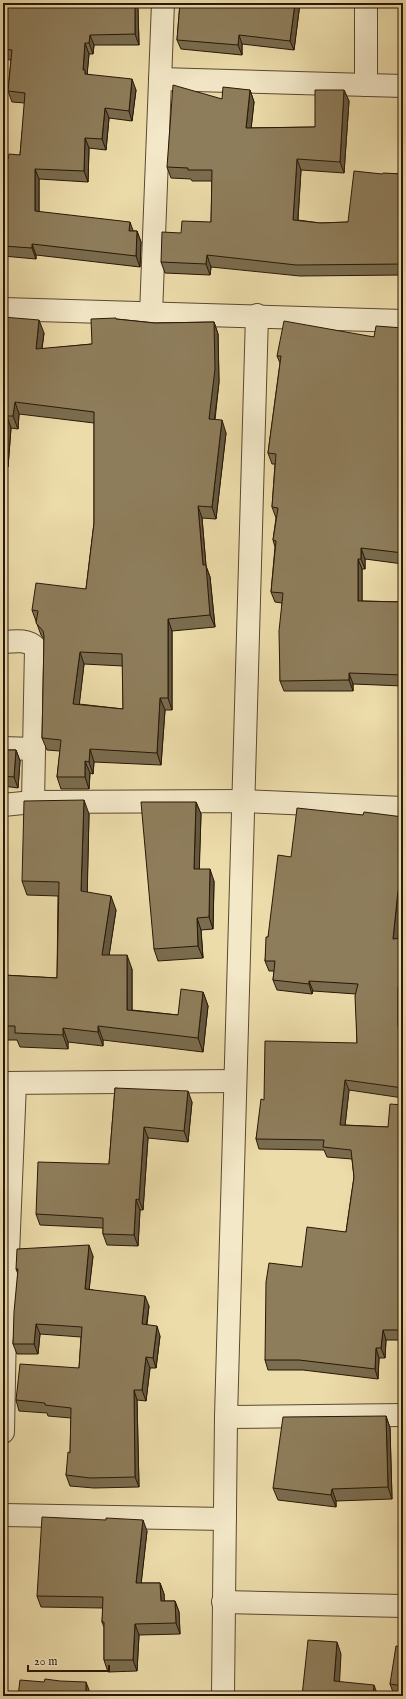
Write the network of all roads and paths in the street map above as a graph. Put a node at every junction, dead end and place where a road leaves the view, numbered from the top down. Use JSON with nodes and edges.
{"nodes":[{"id":1,"x":163,"y":3,"type":"edge"},
{"id":2,"x":366,"y":3,"type":"edge"},
{"id":3,"x":160,"y":79,"type":"junction"},
{"id":4,"x":366,"y":85,"type":"junction"},
{"id":5,"x":403,"y":86,"type":"edge"},
{"id":6,"x":3,"y":309,"type":"edge"},
{"id":7,"x":151,"y":314,"type":"junction"},
{"id":8,"x":257,"y":315,"type":"junction"},
{"id":9,"x":403,"y":321,"type":"edge"},
{"id":10,"x":3,"y":642,"type":"edge"},
{"id":11,"x":3,"y":748,"type":"edge"},
{"id":12,"x":34,"y":749,"type":"junction"},
{"id":13,"x":244,"y":801,"type":"junction"},
{"id":14,"x":33,"y":802,"type":"junction"},
{"id":15,"x":3,"y":805,"type":"edge"},
{"id":16,"x":403,"y":808,"type":"edge"},
{"id":17,"x":235,"y":1081,"type":"junction"},
{"id":18,"x":9,"y":1083,"type":"edge"},
{"id":19,"x":4,"y":1327,"type":"edge"},
{"id":20,"x":403,"y":1415,"type":"edge"},
{"id":21,"x":226,"y":1416,"type":"junction"},
{"id":22,"x":3,"y":1432,"type":"edge"},
{"id":23,"x":3,"y":1515,"type":"edge"},
{"id":24,"x":225,"y":1519,"type":"junction"},
{"id":25,"x":224,"y":1602,"type":"junction"},
{"id":26,"x":403,"y":1606,"type":"edge"},
{"id":27,"x":223,"y":1696,"type":"edge"}],
"edges":[{"from":1,"to":3,"type":"street"},
{"from":2,"to":4,"type":"street"},
{"from":3,"to":4,"type":"street"},
{"from":3,"to":7,"type":"street"},
{"from":4,"to":5,"type":"street"},
{"from":6,"to":7,"type":"street"},
{"from":7,"to":8,"type":"street"},
{"from":8,"to":9,"type":"street"},
{"from":8,"to":13,"type":"street"},
{"from":10,"to":12,"type":"street"},
{"from":11,"to":12,"type":"street"},
{"from":12,"to":14,"type":"street"},
{"from":13,"to":14,"type":"street"},
{"from":13,"to":16,"type":"street"},
{"from":13,"to":17,"type":"street"},
{"from":14,"to":15,"type":"street"},
{"from":17,"to":18,"type":"street"},
{"from":17,"to":21,"type":"street"},
{"from":18,"to":19,"type":"street"},
{"from":19,"to":22,"type":"street"},
{"from":20,"to":21,"type":"street"},
{"from":21,"to":24,"type":"street"},
{"from":23,"to":24,"type":"street"},
{"from":24,"to":25,"type":"street"},
{"from":25,"to":26,"type":"street"},
{"from":25,"to":27,"type":"street"}]}
